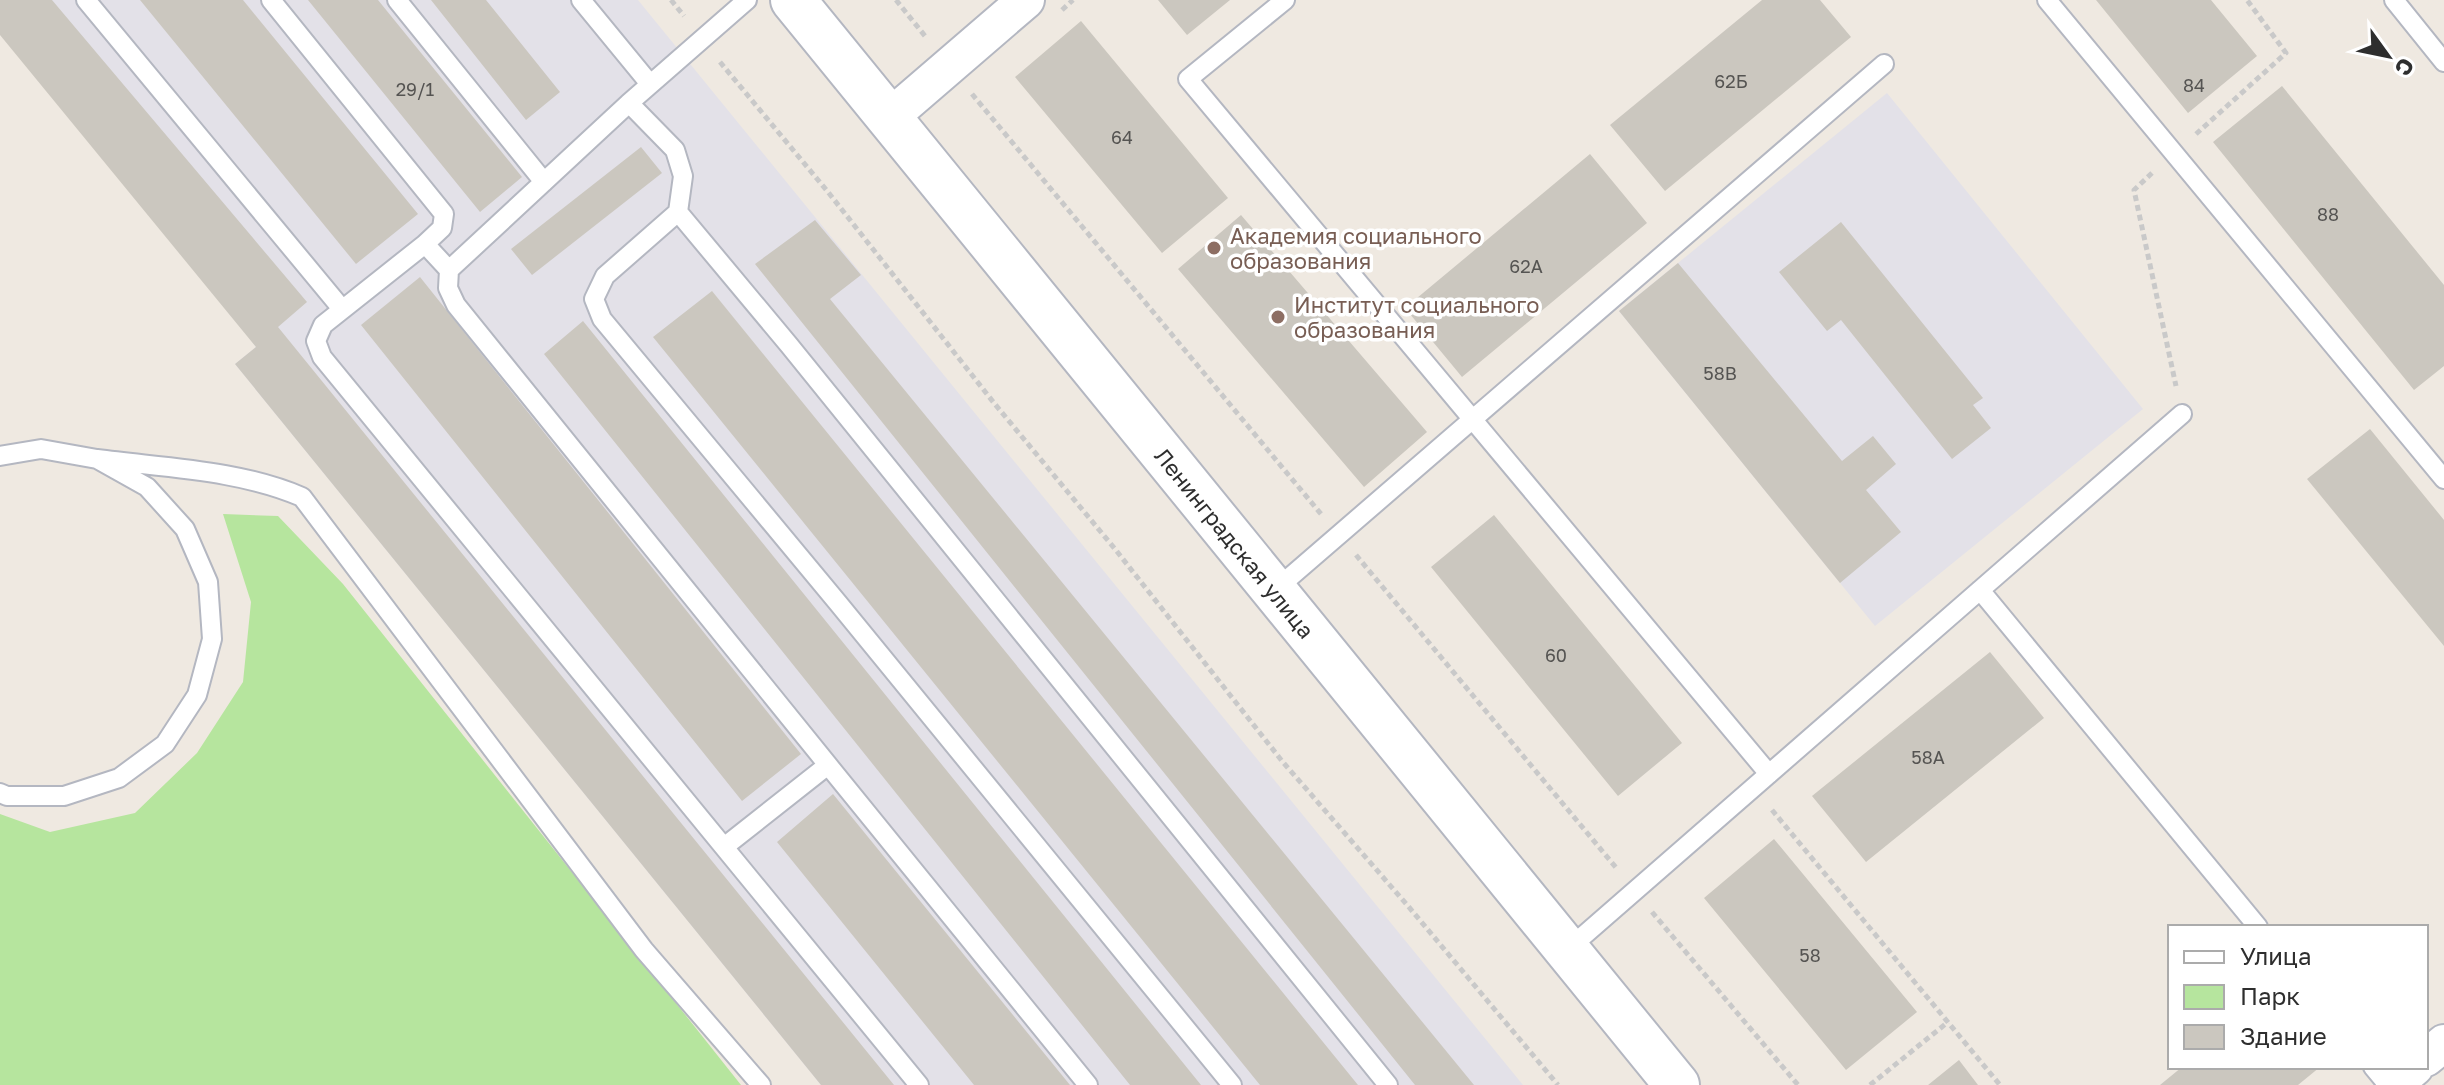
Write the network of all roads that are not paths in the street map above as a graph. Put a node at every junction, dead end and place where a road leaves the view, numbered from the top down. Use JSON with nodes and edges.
{"nodes":[{"id":1,"x":86,"y":0,"type":"edge"},
{"id":2,"x":271,"y":0,"type":"edge"},
{"id":3,"x":397,"y":0,"type":"edge"},
{"id":4,"x":581,"y":0,"type":"edge"},
{"id":5,"x":747,"y":0,"type":"edge"},
{"id":6,"x":793,"y":0,"type":"edge"},
{"id":7,"x":1026,"y":0,"type":"edge"},
{"id":8,"x":1285,"y":0,"type":"edge"},
{"id":9,"x":2047,"y":0,"type":"edge"},
{"id":10,"x":2394,"y":0,"type":"edge"},
{"id":11,"x":2444,"y":62,"type":"edge"},
{"id":12,"x":1884,"y":64,"type":"dead end"},
{"id":13,"x":650,"y":84,"type":"junction"},
{"id":14,"x":629,"y":103,"type":"junction"},
{"id":15,"x":889,"y":118,"type":"junction"},
{"id":16,"x":544,"y":182,"type":"junction"},
{"id":17,"x":678,"y":212,"type":"junction"},
{"id":18,"x":425,"y":244,"type":"junction"},
{"id":19,"x":449,"y":270,"type":"junction"},
{"id":20,"x":342,"y":309,"type":"junction"},
{"id":21,"x":2182,"y":414,"type":"dead end"},
{"id":22,"x":1473,"y":420,"type":"junction"},
{"id":23,"x":0,"y":456,"type":"edge"},
{"id":24,"x":97,"y":459,"type":"junction"},
{"id":25,"x":2444,"y":479,"type":"edge"},
{"id":26,"x":1980,"y":590,"type":"junction"},
{"id":27,"x":1274,"y":591,"type":"junction"},
{"id":28,"x":828,"y":765,"type":"junction"},
{"id":29,"x":1769,"y":774,"type":"junction"},
{"id":30,"x":0,"y":793,"type":"edge"},
{"id":31,"x":724,"y":847,"type":"junction"},
{"id":32,"x":2256,"y":925,"type":"edge"},
{"id":33,"x":1567,"y":950,"type":"junction"},
{"id":34,"x":2444,"y":1043,"type":"edge"},
{"id":35,"x":2428,"y":1056,"type":"edge"},
{"id":36,"x":2375,"y":1069,"type":"edge"},
{"id":37,"x":2412,"y":1069,"type":"edge"},
{"id":38,"x":761,"y":1085,"type":"edge"},
{"id":39,"x":919,"y":1085,"type":"edge"},
{"id":40,"x":1088,"y":1085,"type":"edge"},
{"id":41,"x":1232,"y":1085,"type":"edge"},
{"id":42,"x":1388,"y":1085,"type":"edge"},
{"id":43,"x":1677,"y":1085,"type":"edge"},
{"id":44,"x":2391,"y":1085,"type":"edge"}],
"edges":[{"from":1,"to":20,"type":"lane"},
{"from":2,"to":18,"type":"lane"},
{"from":3,"to":16,"type":"lane"},
{"from":4,"to":13,"type":"lane"},
{"from":5,"to":13,"type":"lane"},
{"from":6,"to":15,"type":"main road","name":"Ленинградская улица"},
{"from":7,"to":15,"type":"street"},
{"from":8,"to":22,"type":"lane"},
{"from":9,"to":25,"type":"lane"},
{"from":10,"to":11,"type":"lane"},
{"from":12,"to":22,"type":"lane"},
{"from":13,"to":14,"type":"lane"},
{"from":14,"to":16,"type":"lane"},
{"from":14,"to":17,"type":"lane"},
{"from":15,"to":27,"type":"main road","name":"Ленинградская улица"},
{"from":16,"to":19,"type":"lane"},
{"from":17,"to":41,"type":"lane"},
{"from":17,"to":42,"type":"lane"},
{"from":18,"to":19,"type":"lane"},
{"from":18,"to":20,"type":"lane"},
{"from":19,"to":28,"type":"lane"},
{"from":20,"to":31,"type":"lane"},
{"from":21,"to":26,"type":"lane"},
{"from":22,"to":27,"type":"lane"},
{"from":22,"to":29,"type":"lane"},
{"from":23,"to":24,"type":"lane"},
{"from":24,"to":30,"type":"lane"},
{"from":24,"to":38,"type":"lane"},
{"from":26,"to":29,"type":"lane"},
{"from":26,"to":32,"type":"lane"},
{"from":27,"to":33,"type":"main road","name":"Ленинградская улица"},
{"from":28,"to":31,"type":"lane"},
{"from":28,"to":40,"type":"lane"},
{"from":29,"to":33,"type":"lane"},
{"from":31,"to":39,"type":"lane"},
{"from":33,"to":43,"type":"main road","name":"Ленинградская улица"},
{"from":34,"to":35,"type":"street"},
{"from":36,"to":44,"type":"lane"},
{"from":37,"to":44,"type":"street"}]}
